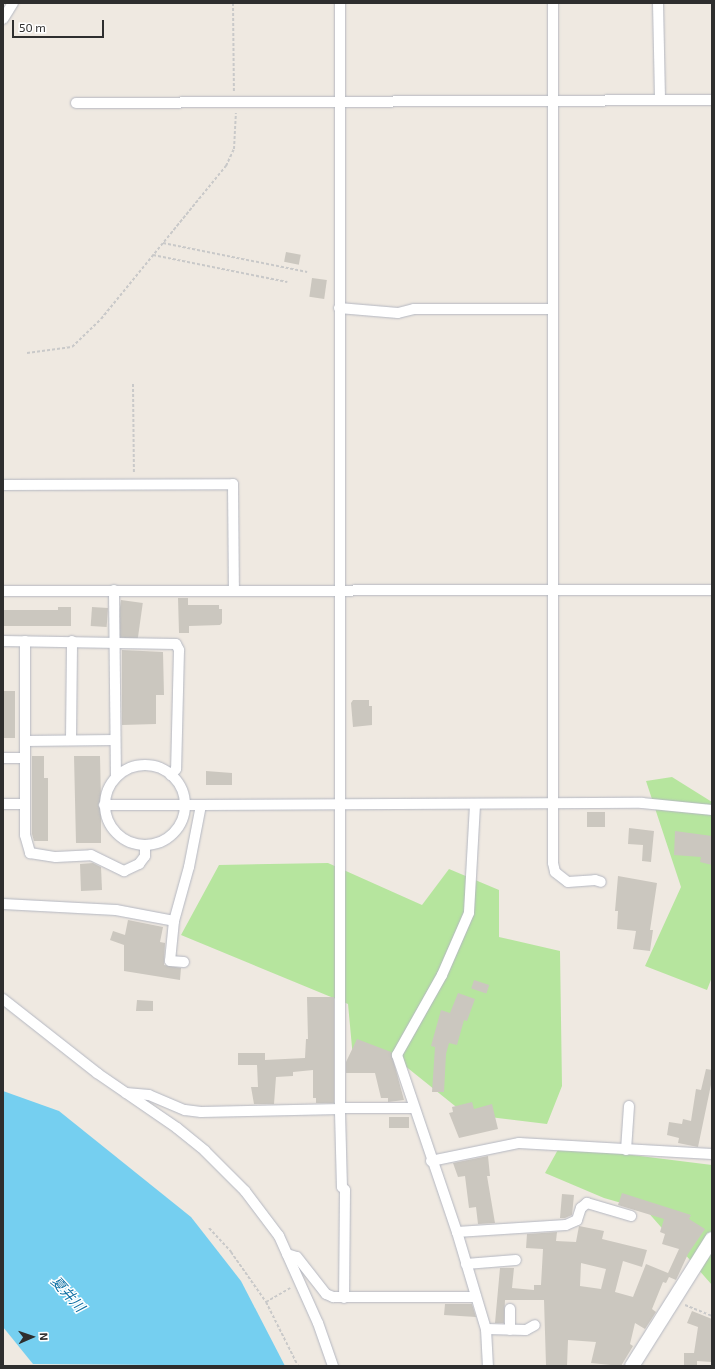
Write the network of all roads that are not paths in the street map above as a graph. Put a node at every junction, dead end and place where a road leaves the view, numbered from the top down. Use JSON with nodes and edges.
{"nodes":[{"id":1,"x":13,"y":3,"type":"edge"},
{"id":2,"x":340,"y":3,"type":"edge"},
{"id":3,"x":553,"y":3,"type":"edge"},
{"id":4,"x":658,"y":3,"type":"edge"},
{"id":5,"x":3,"y":19,"type":"edge"},
{"id":6,"x":660,"y":99,"type":"junction"},
{"id":7,"x":553,"y":100,"type":"junction"},
{"id":8,"x":712,"y":100,"type":"edge"},
{"id":9,"x":76,"y":102,"type":"dead end"},
{"id":10,"x":338,"y":102,"type":"junction"},
{"id":11,"x":339,"y":308,"type":"junction"},
{"id":12,"x":553,"y":309,"type":"junction"},
{"id":13,"x":3,"y":485,"type":"edge"},
{"id":14,"x":114,"y":590,"type":"junction"},
{"id":15,"x":234,"y":590,"type":"junction"},
{"id":16,"x":341,"y":590,"type":"junction"},
{"id":17,"x":553,"y":590,"type":"junction"},
{"id":18,"x":712,"y":590,"type":"edge"},
{"id":19,"x":3,"y":591,"type":"edge"},
{"id":20,"x":3,"y":641,"type":"edge"},
{"id":21,"x":25,"y":641,"type":"junction"},
{"id":22,"x":72,"y":641,"type":"junction"},
{"id":23,"x":114,"y":642,"type":"junction"},
{"id":24,"x":71,"y":740,"type":"junction"},
{"id":25,"x":115,"y":740,"type":"junction"},
{"id":26,"x":25,"y":741,"type":"junction"},
{"id":27,"x":3,"y":758,"type":"edge"},
{"id":28,"x":25,"y":758,"type":"junction"},
{"id":29,"x":171,"y":775,"type":"junction"},
{"id":30,"x":116,"y":776,"type":"junction"},
{"id":31,"x":3,"y":804,"type":"edge"},
{"id":32,"x":25,"y":804,"type":"junction"},
{"id":33,"x":185,"y":804,"type":"junction"},
{"id":34,"x":553,"y":804,"type":"junction"},
{"id":35,"x":104,"y":805,"type":"junction"},
{"id":36,"x":201,"y":805,"type":"junction"},
{"id":37,"x":341,"y":805,"type":"junction"},
{"id":38,"x":475,"y":805,"type":"junction"},
{"id":39,"x":712,"y":810,"type":"edge"},
{"id":40,"x":145,"y":846,"type":"junction"},
{"id":41,"x":601,"y":882,"type":"dead end"},
{"id":42,"x":3,"y":904,"type":"edge"},
{"id":43,"x":174,"y":921,"type":"junction"},
{"id":44,"x":184,"y":962,"type":"dead end"},
{"id":45,"x":3,"y":999,"type":"edge"},
{"id":46,"x":126,"y":1093,"type":"junction"},
{"id":47,"x":629,"y":1106,"type":"dead end"},
{"id":48,"x":342,"y":1108,"type":"junction"},
{"id":49,"x":412,"y":1108,"type":"junction"},
{"id":50,"x":626,"y":1150,"type":"junction"},
{"id":51,"x":712,"y":1154,"type":"edge"},
{"id":52,"x":431,"y":1161,"type":"junction"},
{"id":53,"x":631,"y":1216,"type":"dead end"},
{"id":54,"x":456,"y":1232,"type":"junction"},
{"id":55,"x":712,"y":1239,"type":"edge"},
{"id":56,"x":286,"y":1254,"type":"junction"},
{"id":57,"x":516,"y":1260,"type":"dead end"},
{"id":58,"x":466,"y":1264,"type":"junction"},
{"id":59,"x":476,"y":1297,"type":"junction"},
{"id":60,"x":344,"y":1298,"type":"junction"},
{"id":61,"x":510,"y":1310,"type":"dead end"},
{"id":62,"x":535,"y":1326,"type":"dead end"},
{"id":63,"x":486,"y":1330,"type":"junction"},
{"id":64,"x":510,"y":1330,"type":"junction"},
{"id":65,"x":333,"y":1366,"type":"edge"},
{"id":66,"x":488,"y":1366,"type":"edge"},
{"id":67,"x":632,"y":1366,"type":"edge"}],
"edges":[{"from":1,"to":5,"type":"street"},
{"from":2,"to":10,"type":"street"},
{"from":3,"to":7,"type":"street"},
{"from":4,"to":6,"type":"street"},
{"from":6,"to":7,"type":"street"},
{"from":6,"to":8,"type":"street"},
{"from":7,"to":10,"type":"street"},
{"from":7,"to":12,"type":"street"},
{"from":9,"to":10,"type":"street"},
{"from":10,"to":11,"type":"street"},
{"from":11,"to":12,"type":"street"},
{"from":11,"to":16,"type":"street"},
{"from":12,"to":17,"type":"street"},
{"from":13,"to":15,"type":"street"},
{"from":14,"to":15,"type":"street"},
{"from":14,"to":19,"type":"street"},
{"from":14,"to":23,"type":"street"},
{"from":15,"to":16,"type":"street"},
{"from":16,"to":17,"type":"street"},
{"from":16,"to":37,"type":"street"},
{"from":17,"to":18,"type":"street"},
{"from":17,"to":34,"type":"street"},
{"from":20,"to":21,"type":"street"},
{"from":21,"to":22,"type":"street"},
{"from":21,"to":26,"type":"street"},
{"from":22,"to":23,"type":"street"},
{"from":22,"to":24,"type":"street"},
{"from":23,"to":25,"type":"street"},
{"from":23,"to":29,"type":"street"},
{"from":24,"to":25,"type":"street"},
{"from":24,"to":26,"type":"street"},
{"from":25,"to":30,"type":"street"},
{"from":26,"to":28,"type":"street"},
{"from":27,"to":28,"type":"street"},
{"from":28,"to":32,"type":"street"},
{"from":29,"to":30,"type":"street"},
{"from":29,"to":33,"type":"street"},
{"from":30,"to":35,"type":"street"},
{"from":31,"to":32,"type":"street"},
{"from":32,"to":40,"type":"street"},
{"from":33,"to":35,"type":"street"},
{"from":33,"to":36,"type":"street"},
{"from":33,"to":40,"type":"street"},
{"from":34,"to":38,"type":"street"},
{"from":34,"to":39,"type":"street"},
{"from":34,"to":41,"type":"street"},
{"from":35,"to":40,"type":"street"},
{"from":36,"to":37,"type":"street"},
{"from":36,"to":43,"type":"street"},
{"from":37,"to":38,"type":"street"},
{"from":37,"to":48,"type":"street"},
{"from":38,"to":49,"type":"street"},
{"from":42,"to":43,"type":"street"},
{"from":43,"to":44,"type":"street"},
{"from":45,"to":46,"type":"street"},
{"from":46,"to":48,"type":"street"},
{"from":46,"to":56,"type":"street"},
{"from":47,"to":50,"type":"street"},
{"from":48,"to":49,"type":"street"},
{"from":48,"to":60,"type":"street"},
{"from":49,"to":52,"type":"street"},
{"from":50,"to":51,"type":"street"},
{"from":50,"to":52,"type":"street"},
{"from":52,"to":54,"type":"street"},
{"from":53,"to":54,"type":"street"},
{"from":54,"to":58,"type":"street"},
{"from":55,"to":67,"type":"street"},
{"from":56,"to":60,"type":"street"},
{"from":56,"to":65,"type":"street"},
{"from":57,"to":58,"type":"street"},
{"from":58,"to":59,"type":"street"},
{"from":59,"to":60,"type":"street"},
{"from":59,"to":63,"type":"street"},
{"from":61,"to":64,"type":"street"},
{"from":62,"to":64,"type":"street"},
{"from":63,"to":64,"type":"street"},
{"from":63,"to":66,"type":"street"}]}
